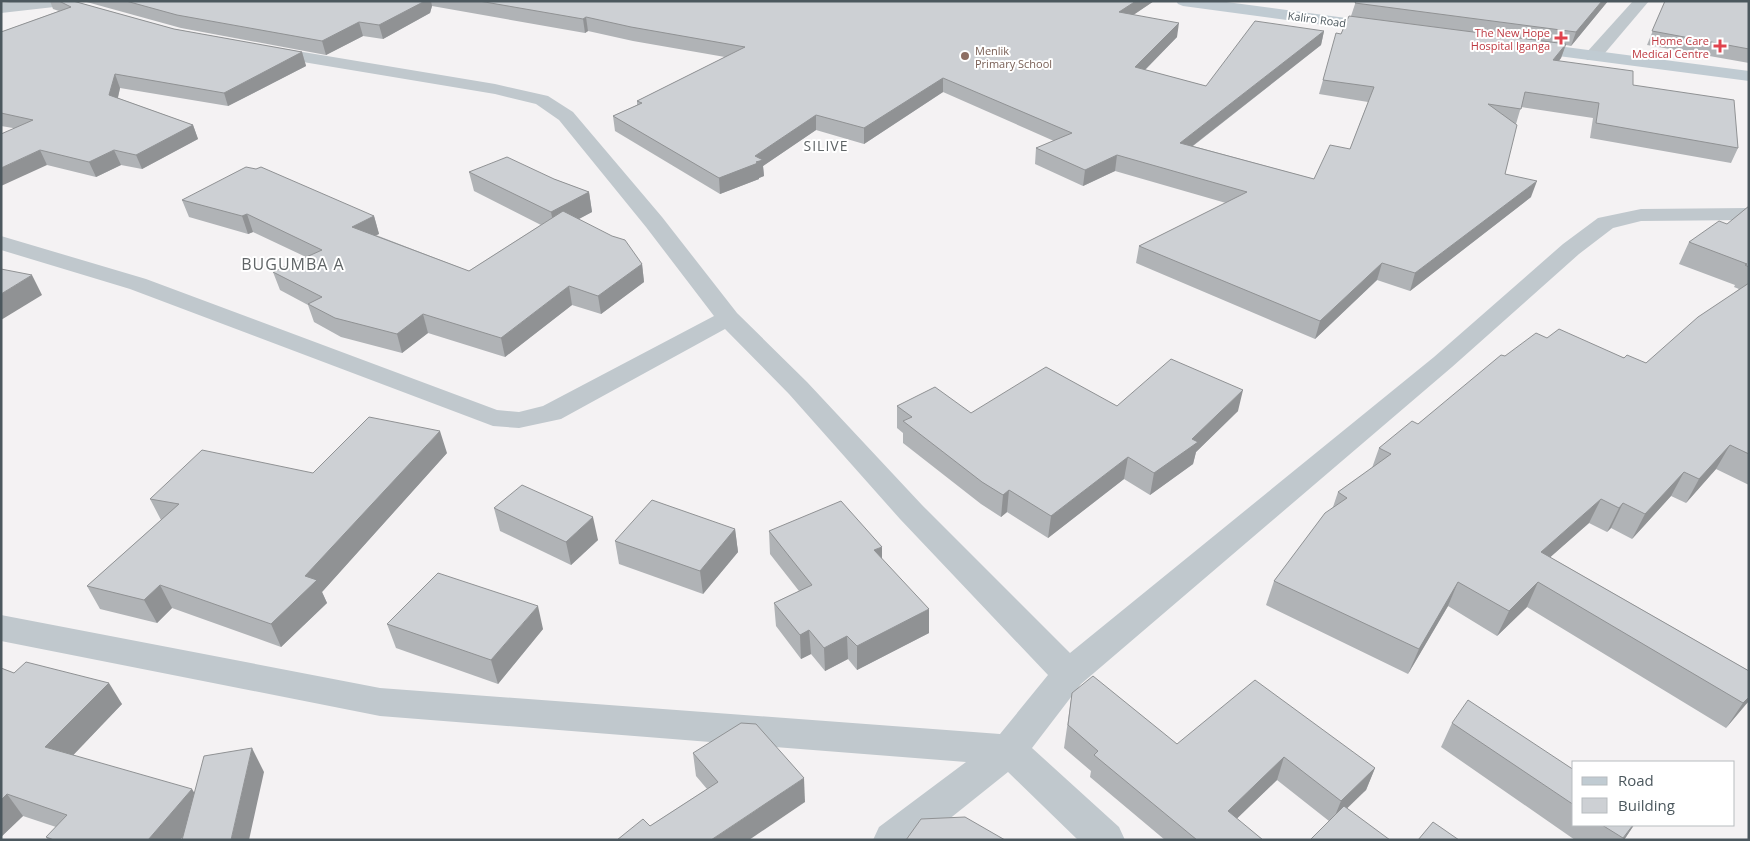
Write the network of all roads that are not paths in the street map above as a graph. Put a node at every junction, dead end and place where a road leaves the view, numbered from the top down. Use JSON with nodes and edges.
{"nodes":[{"id":1,"x":1183,"y":1,"type":"edge"},
{"id":2,"x":1642,"y":1,"type":"edge"},
{"id":3,"x":68,"y":3,"type":"edge"},
{"id":4,"x":1,"y":8,"type":"edge"},
{"id":5,"x":1398,"y":30,"type":"edge"},
{"id":6,"x":1515,"y":46,"type":"edge"},
{"id":7,"x":244,"y":47,"type":"edge"},
{"id":8,"x":1594,"y":56,"type":"junction"},
{"id":9,"x":1749,"y":76,"type":"edge"},
{"id":10,"x":1749,"y":214,"type":"edge"},
{"id":11,"x":1,"y":243,"type":"edge"},
{"id":12,"x":728,"y":318,"type":"junction"},
{"id":13,"x":1,"y":628,"type":"edge"},
{"id":14,"x":1070,"y":674,"type":"junction"},
{"id":15,"x":1009,"y":750,"type":"junction"},
{"id":16,"x":893,"y":840,"type":"edge"},
{"id":17,"x":1105,"y":840,"type":"edge"}],
"edges":[{"from":1,"to":5,"type":"main road","name":"Kaliro Road"},
{"from":2,"to":8,"type":"street"},
{"from":3,"to":4,"type":"street"},
{"from":6,"to":8,"type":"main road"},
{"from":7,"to":12,"type":"street"},
{"from":8,"to":9,"type":"main road"},
{"from":10,"to":14,"type":"street"},
{"from":11,"to":12,"type":"street"},
{"from":12,"to":14,"type":"street"},
{"from":13,"to":15,"type":"street"},
{"from":14,"to":15,"type":"street"},
{"from":15,"to":16,"type":"street"},
{"from":15,"to":17,"type":"street"}]}
